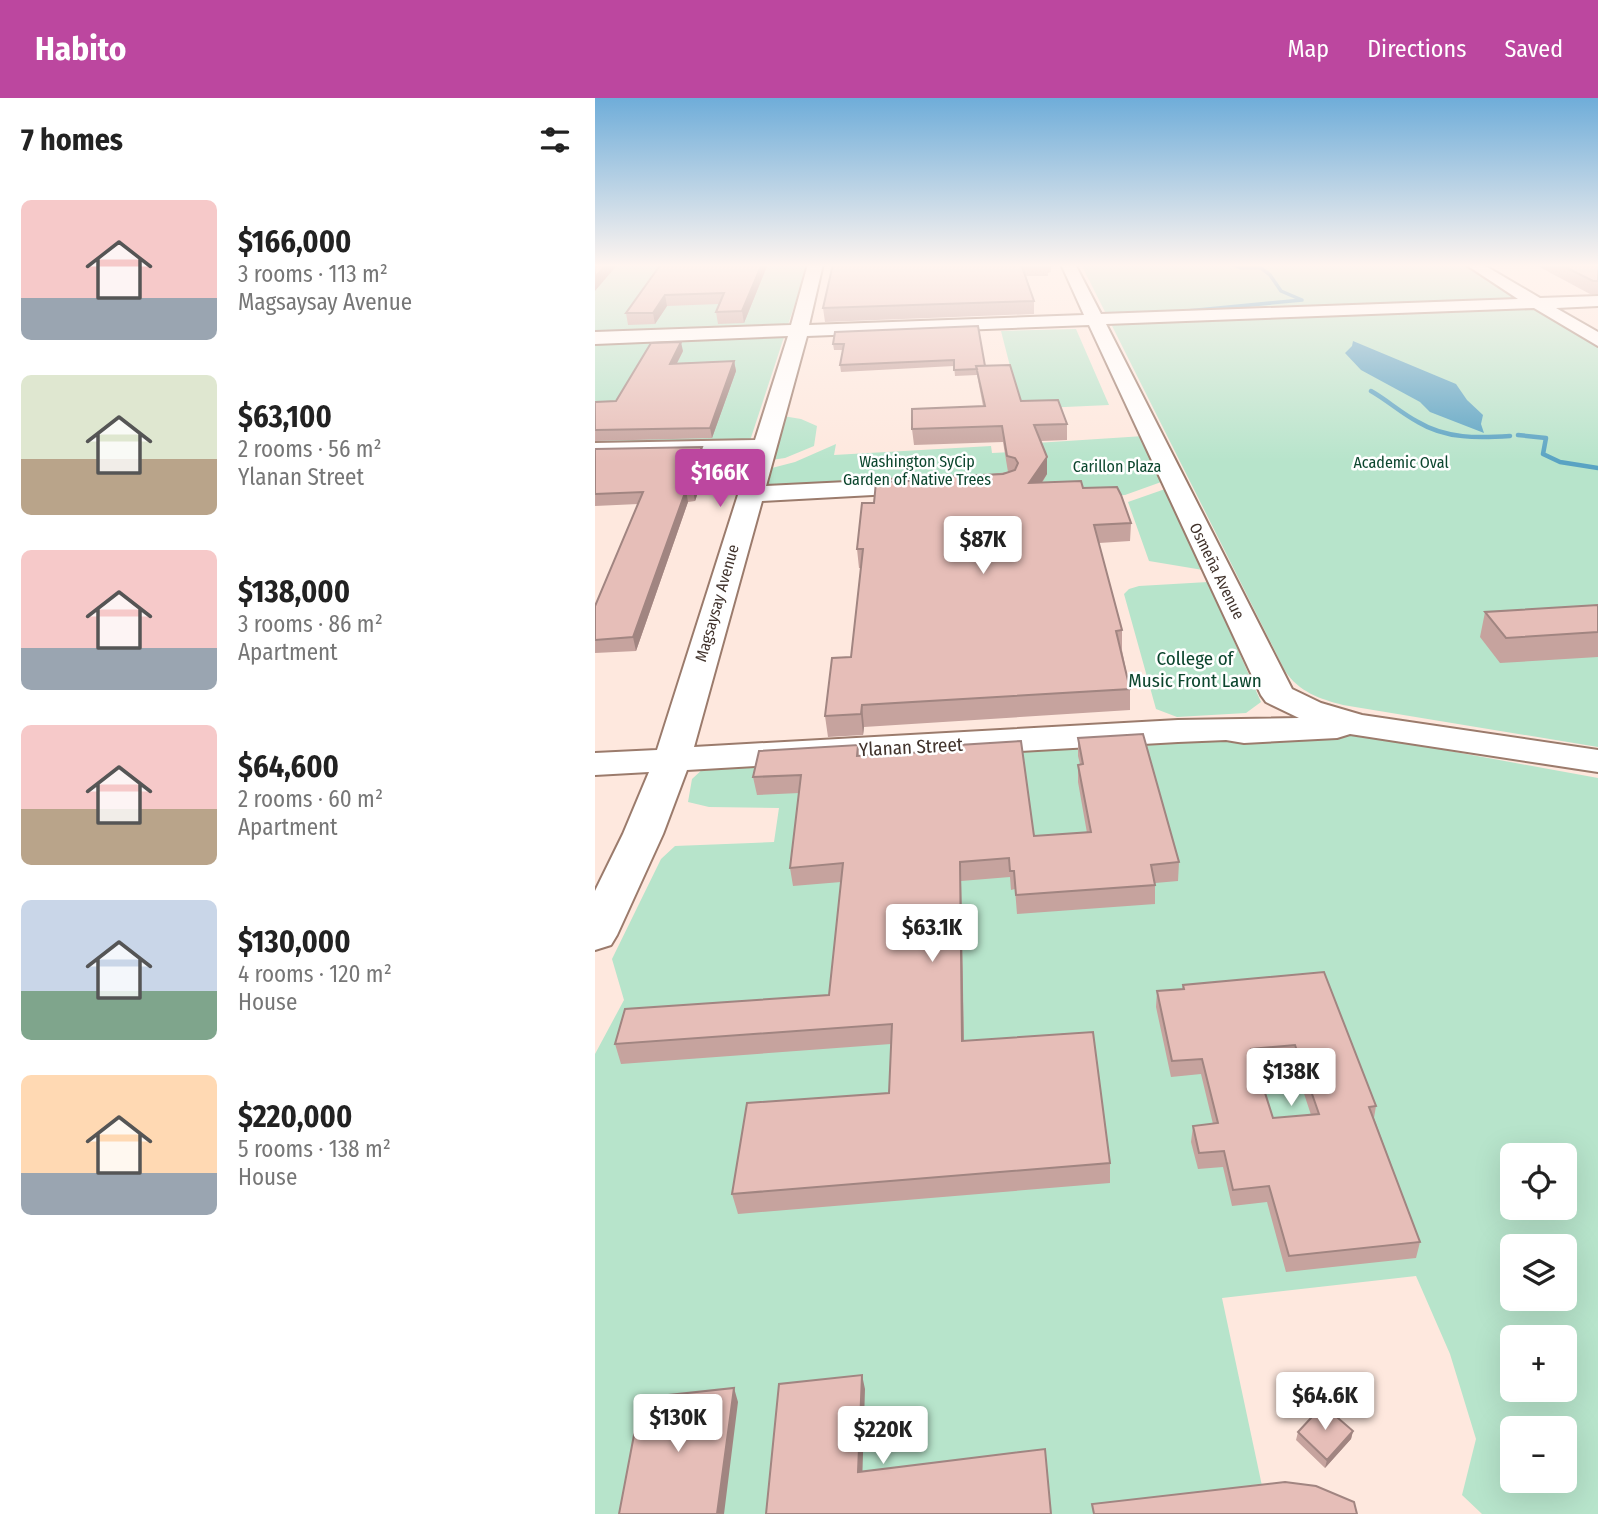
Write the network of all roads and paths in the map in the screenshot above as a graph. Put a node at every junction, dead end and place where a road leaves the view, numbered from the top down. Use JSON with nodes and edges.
{"nodes":[{"id":1,"x":823,"y":330,"type":"edge"},
{"id":2,"x":1100,"y":330,"type":"edge"},
{"id":3,"x":1580,"y":330,"type":"edge"},
{"id":4,"x":798,"y":331,"type":"junction"},
{"id":5,"x":595,"y":338,"type":"edge"},
{"id":6,"x":1598,"y":341,"type":"edge"},
{"id":7,"x":763,"y":447,"type":"junction"},
{"id":8,"x":595,"y":450,"type":"edge"},
{"id":9,"x":946,"y":484,"type":"edge"},
{"id":10,"x":749,"y":494,"type":"junction"},
{"id":11,"x":1278,"y":695,"type":"junction"},
{"id":12,"x":1362,"y":726,"type":"junction"},
{"id":13,"x":1226,"y":729,"type":"junction"},
{"id":14,"x":672,"y":760,"type":"junction"},
{"id":15,"x":1598,"y":761,"type":"edge"},
{"id":16,"x":595,"y":764,"type":"edge"},
{"id":17,"x":595,"y":935,"type":"edge"}],
"edges":[{"from":1,"to":4,"type":"street"},
{"from":2,"to":11,"type":"street","name":"Osmeña Avenue"},
{"from":3,"to":6,"type":"street"},
{"from":4,"to":5,"type":"street"},
{"from":4,"to":7,"type":"street","name":"Magsaysay Avenue"},
{"from":7,"to":8,"type":"street"},
{"from":7,"to":10,"type":"street","name":"Magsaysay Avenue"},
{"from":9,"to":10,"type":"street"},
{"from":10,"to":14,"type":"street","name":"Magsaysay Avenue"},
{"from":11,"to":12,"type":"street"},
{"from":11,"to":13,"type":"street","name":"Ylanan Street"},
{"from":12,"to":13,"type":"street","name":"Ylanan Street"},
{"from":12,"to":15,"type":"street"},
{"from":13,"to":14,"type":"street","name":"Ylanan Street"},
{"from":14,"to":16,"type":"street","name":"Ylanan Street"},
{"from":14,"to":17,"type":"street","name":"Magsaysay Avenue"}]}
